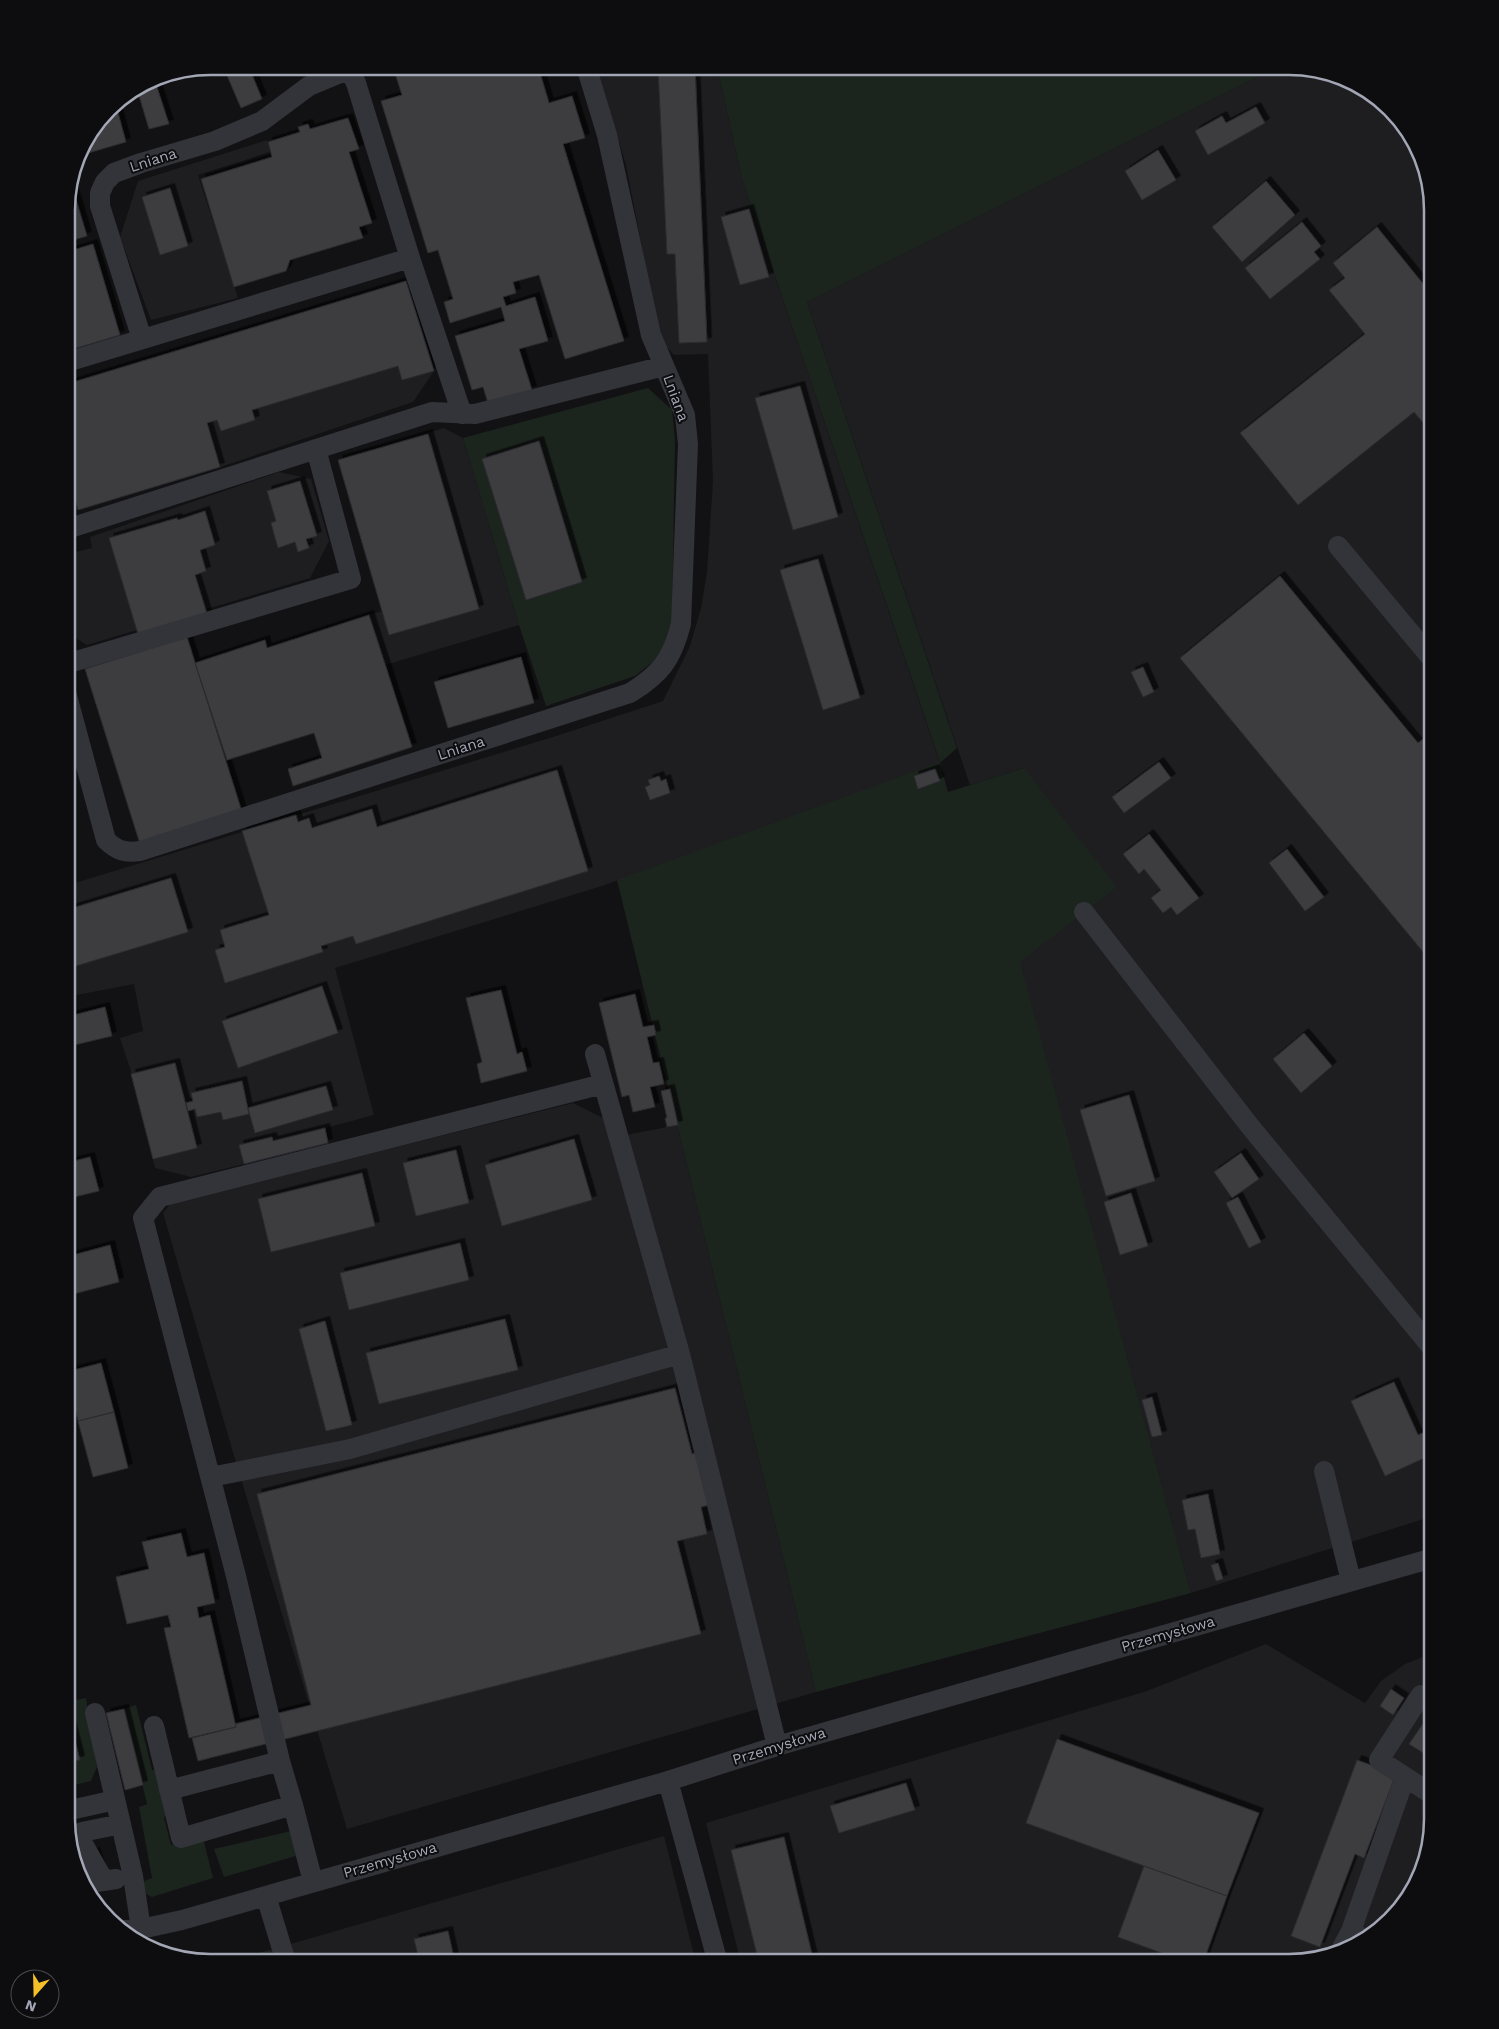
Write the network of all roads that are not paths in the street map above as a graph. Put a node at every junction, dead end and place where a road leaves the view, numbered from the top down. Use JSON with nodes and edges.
{"nodes":[{"id":1,"x":333,"y":75,"type":"edge"},
{"id":2,"x":354,"y":75,"type":"edge"},
{"id":3,"x":589,"y":75,"type":"edge"},
{"id":4,"x":410,"y":258,"type":"junction"},
{"id":5,"x":142,"y":339,"type":"junction"},
{"id":6,"x":75,"y":359,"type":"edge"},
{"id":7,"x":664,"y":366,"type":"junction"},
{"id":8,"x":462,"y":414,"type":"junction"},
{"id":9,"x":316,"y":449,"type":"junction"},
{"id":10,"x":75,"y":526,"type":"edge"},
{"id":11,"x":1338,"y":546,"type":"dead end"},
{"id":12,"x":1424,"y":649,"type":"edge"},
{"id":13,"x":75,"y":661,"type":"edge"},
{"id":14,"x":75,"y":725,"type":"edge"},
{"id":15,"x":1084,"y":912,"type":"dead end"},
{"id":16,"x":595,"y":1054,"type":"dead end"},
{"id":17,"x":603,"y":1084,"type":"junction"},
{"id":18,"x":1424,"y":1338,"type":"edge"},
{"id":19,"x":680,"y":1354,"type":"junction"},
{"id":20,"x":1324,"y":1471,"type":"dead end"},
{"id":21,"x":211,"y":1477,"type":"junction"},
{"id":22,"x":1424,"y":1561,"type":"edge"},
{"id":23,"x":1351,"y":1581,"type":"junction"},
{"id":24,"x":1421,"y":1695,"type":"dead end"},
{"id":25,"x":95,"y":1713,"type":"dead end"},
{"id":26,"x":154,"y":1726,"type":"dead end"},
{"id":27,"x":777,"y":1746,"type":"junction"},
{"id":28,"x":280,"y":1761,"type":"junction"},
{"id":29,"x":1405,"y":1777,"type":"junction"},
{"id":30,"x":668,"y":1781,"type":"junction"},
{"id":31,"x":169,"y":1790,"type":"junction"},
{"id":32,"x":1424,"y":1790,"type":"edge"},
{"id":33,"x":115,"y":1800,"type":"junction"},
{"id":34,"x":293,"y":1805,"type":"junction"},
{"id":35,"x":75,"y":1809,"type":"edge"},
{"id":36,"x":121,"y":1824,"type":"junction"},
{"id":37,"x":75,"y":1834,"type":"edge"},
{"id":38,"x":76,"y":1838,"type":"edge"},
{"id":39,"x":133,"y":1876,"type":"junction"},
{"id":40,"x":88,"y":1877,"type":"edge"},
{"id":41,"x":89,"y":1880,"type":"edge"},
{"id":42,"x":313,"y":1882,"type":"junction"},
{"id":43,"x":266,"y":1896,"type":"junction"},
{"id":44,"x":133,"y":1930,"type":"edge"},
{"id":45,"x":1354,"y":1938,"type":"edge"},
{"id":46,"x":284,"y":1954,"type":"edge"},
{"id":47,"x":716,"y":1954,"type":"edge"}],
"edges":[{"from":1,"to":5,"type":"street","name":"Lniana"},
{"from":2,"to":4,"type":"street","name":"Lniana"},
{"from":3,"to":7,"type":"street","name":"Lniana"},
{"from":4,"to":5,"type":"street"},
{"from":4,"to":8,"type":"street","name":"Lniana"},
{"from":5,"to":6,"type":"street"},
{"from":7,"to":8,"type":"street","name":"Lniana"},
{"from":7,"to":14,"type":"street","name":"Lniana"},
{"from":8,"to":9,"type":"street","name":"Lniana"},
{"from":9,"to":10,"type":"street","name":"Lniana"},
{"from":9,"to":13,"type":"street"},
{"from":11,"to":12,"type":"street"},
{"from":15,"to":18,"type":"street"},
{"from":16,"to":17,"type":"street"},
{"from":17,"to":19,"type":"street"},
{"from":17,"to":21,"type":"street"},
{"from":19,"to":21,"type":"street"},
{"from":19,"to":27,"type":"street"},
{"from":20,"to":23,"type":"street"},
{"from":21,"to":28,"type":"street"},
{"from":22,"to":23,"type":"street","name":"Przemysłowa"},
{"from":23,"to":27,"type":"street","name":"Przemysłowa"},
{"from":24,"to":29,"type":"street"},
{"from":25,"to":33,"type":"street"},
{"from":26,"to":31,"type":"street"},
{"from":27,"to":30,"type":"street","name":"Przemysłowa"},
{"from":28,"to":31,"type":"street"},
{"from":28,"to":34,"type":"street"},
{"from":29,"to":32,"type":"street"},
{"from":29,"to":45,"type":"street"},
{"from":30,"to":42,"type":"street","name":"Przemysłowa"},
{"from":30,"to":47,"type":"street"},
{"from":31,"to":34,"type":"street"},
{"from":33,"to":35,"type":"street"},
{"from":33,"to":36,"type":"street"},
{"from":34,"to":42,"type":"street"},
{"from":36,"to":37,"type":"street"},
{"from":36,"to":39,"type":"street"},
{"from":38,"to":40,"type":"street"},
{"from":39,"to":41,"type":"street"},
{"from":39,"to":44,"type":"street"},
{"from":42,"to":43,"type":"street","name":"Przemysłowa"},
{"from":43,"to":44,"type":"street","name":"Przemysłowa"},
{"from":43,"to":46,"type":"street"}]}
